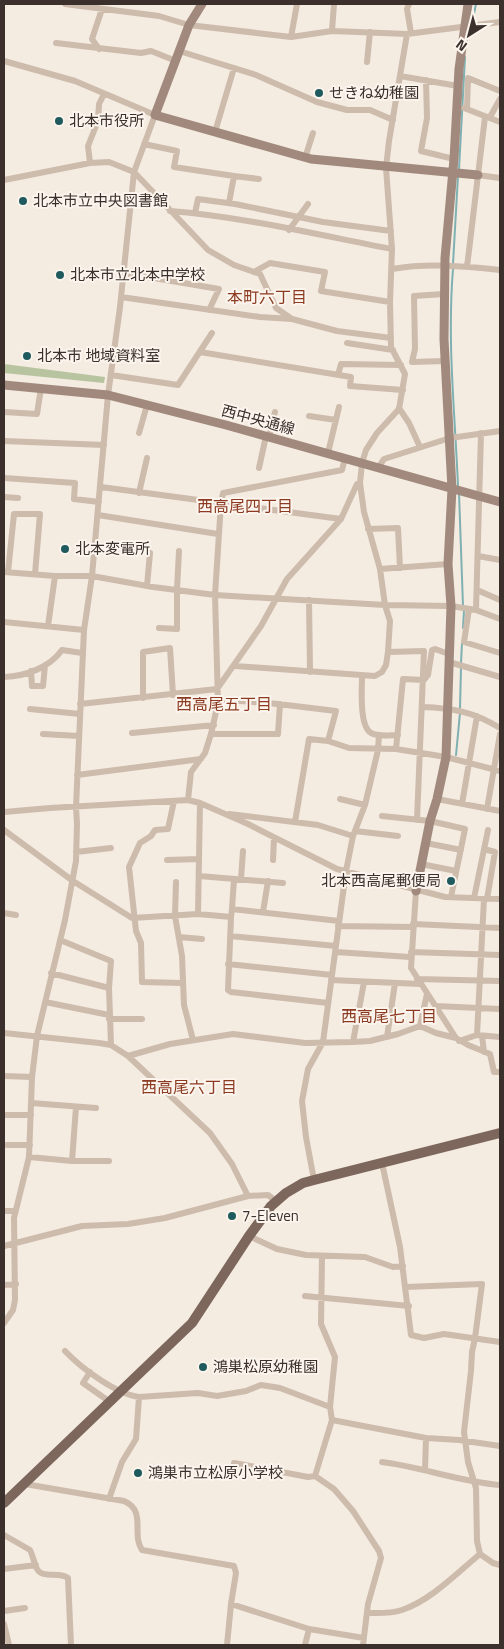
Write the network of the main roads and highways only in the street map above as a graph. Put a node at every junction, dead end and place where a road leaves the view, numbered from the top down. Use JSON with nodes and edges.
{"nodes":[{"id":1,"x":500,"y":1133,"type":"edge"},
{"id":2,"x":4,"y":1503,"type":"edge"}],
"edges":[{"from":1,"to":2,"type":"main road"}]}
